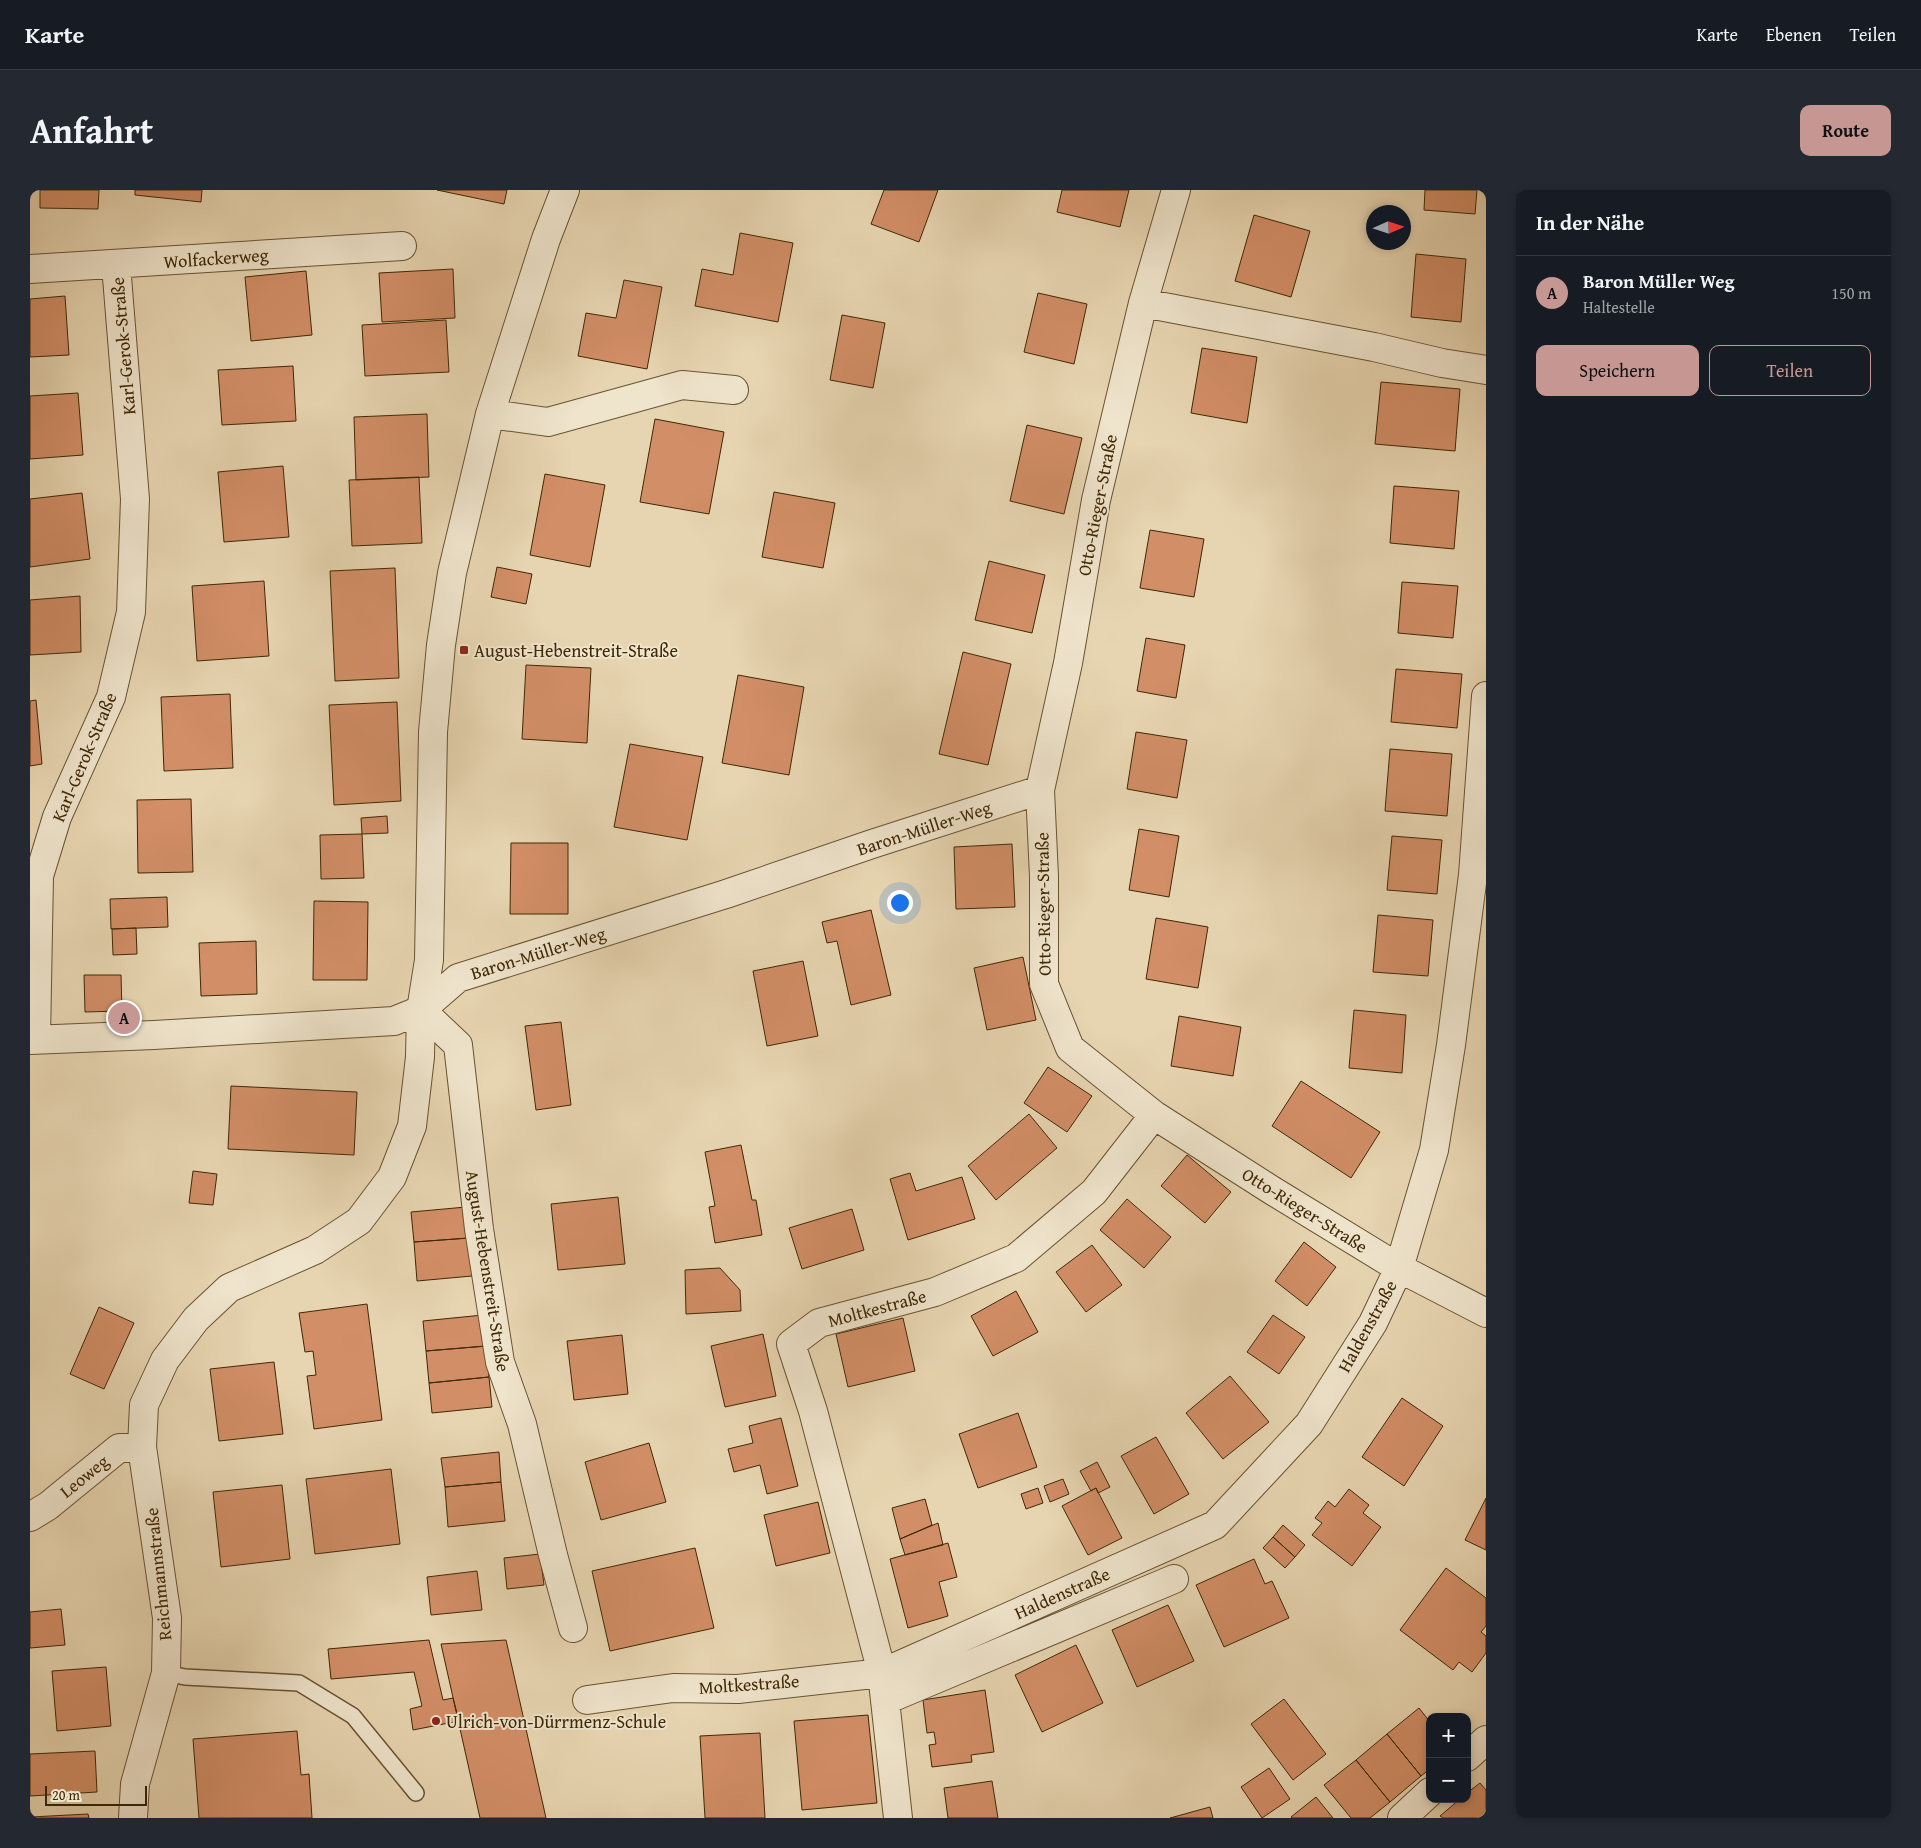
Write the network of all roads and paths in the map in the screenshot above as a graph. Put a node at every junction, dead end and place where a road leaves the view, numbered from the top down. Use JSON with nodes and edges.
{"nodes":[{"id":1,"x":565,"y":190,"type":"edge"},
{"id":2,"x":1176,"y":190,"type":"edge"},
{"id":3,"x":402,"y":246,"type":"dead end"},
{"id":4,"x":116,"y":265,"type":"junction"},
{"id":5,"x":30,"y":269,"type":"edge"},
{"id":6,"x":1143,"y":303,"type":"junction"},
{"id":7,"x":1486,"y":370,"type":"edge"},
{"id":8,"x":734,"y":390,"type":"dead end"},
{"id":9,"x":490,"y":414,"type":"junction"},
{"id":10,"x":1486,"y":696,"type":"edge"},
{"id":11,"x":1040,"y":790,"type":"junction"},
{"id":12,"x":421,"y":1010,"type":"junction"},
{"id":13,"x":33,"y":1040,"type":"edge"},
{"id":14,"x":1154,"y":1115,"type":"junction"},
{"id":15,"x":1399,"y":1268,"type":"junction"},
{"id":16,"x":1486,"y":1313,"type":"edge"},
{"id":17,"x":142,"y":1446,"type":"junction"},
{"id":18,"x":30,"y":1517,"type":"edge"},
{"id":19,"x":1174,"y":1579,"type":"dead end"},
{"id":20,"x":573,"y":1628,"type":"dead end"},
{"id":21,"x":166,"y":1673,"type":"junction"},
{"id":22,"x":882,"y":1673,"type":"junction"},
{"id":23,"x":587,"y":1700,"type":"dead end"},
{"id":24,"x":886,"y":1700,"type":"junction"},
{"id":25,"x":1486,"y":1740,"type":"edge"},
{"id":26,"x":1471,"y":1753,"type":"edge"},
{"id":27,"x":416,"y":1793,"type":"dead end"},
{"id":28,"x":1426,"y":1796,"type":"edge"},
{"id":29,"x":133,"y":1818,"type":"edge"},
{"id":30,"x":898,"y":1818,"type":"edge"},
{"id":31,"x":1402,"y":1818,"type":"edge"}],
"edges":[{"from":1,"to":9,"type":"street"},
{"from":2,"to":6,"type":"street","name":"Otto-Rieger-Straße"},
{"from":3,"to":4,"type":"street","name":"Wolfackerweg"},
{"from":4,"to":5,"type":"street","name":"Wolfackerweg"},
{"from":4,"to":13,"type":"street","name":"Karl-Gerok-Straße"},
{"from":6,"to":7,"type":"street"},
{"from":6,"to":11,"type":"street","name":"Otto-Rieger-Straße"},
{"from":8,"to":9,"type":"street"},
{"from":9,"to":12,"type":"street"},
{"from":10,"to":15,"type":"street","name":"Haldenstraße"},
{"from":11,"to":12,"type":"street","name":"Baron-Müller-Weg"},
{"from":11,"to":14,"type":"street","name":"Otto-Rieger-Straße"},
{"from":12,"to":13,"type":"street","name":"Baron-Müller-Weg"},
{"from":12,"to":17,"type":"street"},
{"from":12,"to":20,"type":"street","name":"August-Hebenstreit-Straße"},
{"from":14,"to":15,"type":"street","name":"Otto-Rieger-Straße"},
{"from":14,"to":22,"type":"street","name":"Moltkestraße"},
{"from":15,"to":16,"type":"street","name":"Otto-Rieger-Straße"},
{"from":15,"to":22,"type":"street","name":"Haldenstraße"},
{"from":17,"to":18,"type":"street","name":"Leoweg"},
{"from":17,"to":21,"type":"street","name":"Reichmannstraße"},
{"from":19,"to":24,"type":"street","name":"Haldenstraße"},
{"from":21,"to":27,"type":"lane"},
{"from":21,"to":29,"type":"street","name":"Reichmannstraße"},
{"from":22,"to":23,"type":"street","name":"Moltkestraße"},
{"from":22,"to":24,"type":"street","name":"Moltkestraße"},
{"from":24,"to":30,"type":"street","name":"Moltkestraße"},
{"from":25,"to":26,"type":"street"},
{"from":28,"to":31,"type":"street"}]}
